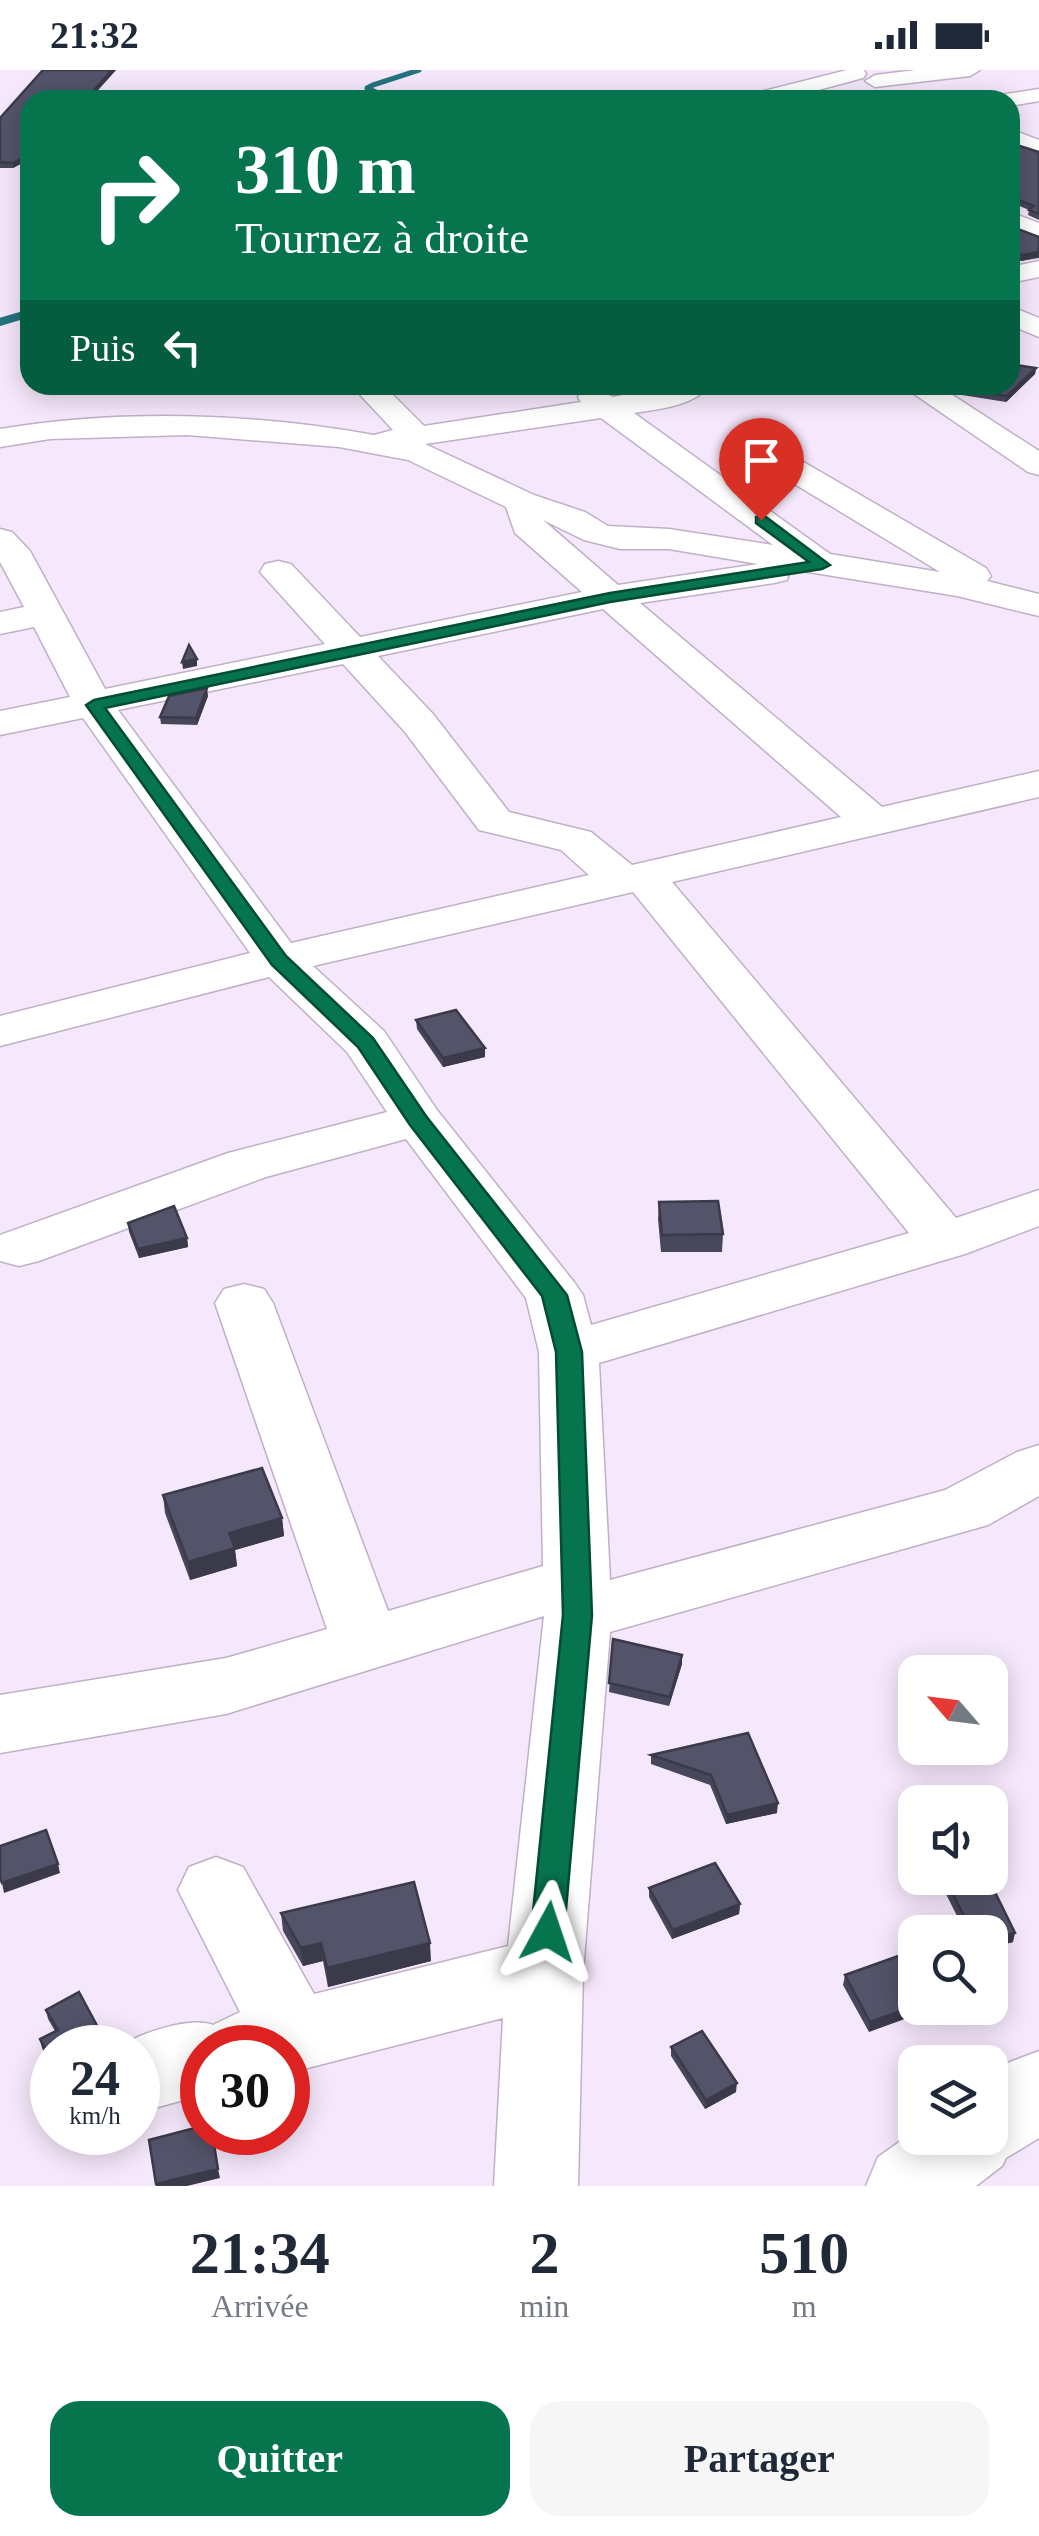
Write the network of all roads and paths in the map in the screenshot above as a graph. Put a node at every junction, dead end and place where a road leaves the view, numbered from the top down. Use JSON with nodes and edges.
{"nodes":[{"id":1,"x":970,"y":70,"type":"edge"},
{"id":2,"x":859,"y":75,"type":"edge"},
{"id":3,"x":802,"y":90,"type":"edge"},
{"id":4,"x":896,"y":90,"type":"edge"},
{"id":5,"x":376,"y":395,"type":"edge"},
{"id":6,"x":590,"y":395,"type":"edge"},
{"id":7,"x":649,"y":395,"type":"edge"},
{"id":8,"x":931,"y":395,"type":"edge"},
{"id":9,"x":608,"y":408,"type":"junction"},
{"id":10,"x":416,"y":436,"type":"junction"},
{"id":11,"x":0,"y":438,"type":"edge"},
{"id":12,"x":369,"y":444,"type":"junction"},
{"id":13,"x":1039,"y":465,"type":"edge"},
{"id":14,"x":789,"y":467,"type":"dead end"},
{"id":15,"x":522,"y":502,"type":"junction"},
{"id":16,"x":0,"y":539,"type":"edge"},
{"id":17,"x":822,"y":565,"type":"junction"},
{"id":18,"x":278,"y":572,"type":"dead end"},
{"id":19,"x":610,"y":598,"type":"junction"},
{"id":20,"x":1030,"y":606,"type":"edge"},
{"id":21,"x":23,"y":619,"type":"edge"},
{"id":22,"x":352,"y":650,"type":"junction"},
{"id":23,"x":94,"y":705,"type":"junction"},
{"id":24,"x":0,"y":723,"type":"edge"},
{"id":25,"x":1039,"y":784,"type":"edge"},
{"id":26,"x":872,"y":821,"type":"junction"},
{"id":27,"x":634,"y":878,"type":"junction"},
{"id":28,"x":279,"y":960,"type":"junction"},
{"id":29,"x":0,"y":1031,"type":"edge"},
{"id":30,"x":418,"y":1120,"type":"junction"},
{"id":31,"x":1039,"y":1207,"type":"edge"},
{"id":32,"x":945,"y":1241,"type":"junction"},
{"id":33,"x":19,"y":1248,"type":"dead end"},
{"id":34,"x":244,"y":1304,"type":"dead end"},
{"id":35,"x":569,"y":1352,"type":"junction"},
{"id":36,"x":1039,"y":1468,"type":"edge"},
{"id":37,"x":576,"y":1598,"type":"junction"},
{"id":38,"x":366,"y":1644,"type":"junction"},
{"id":39,"x":0,"y":1724,"type":"edge"},
{"id":40,"x":216,"y":1890,"type":"dead end"},
{"id":41,"x":544,"y":1972,"type":"junction"},
{"id":42,"x":263,"y":2025,"type":"edge"},
{"id":43,"x":310,"y":2031,"type":"edge"},
{"id":44,"x":1039,"y":2089,"type":"edge"},
{"id":45,"x":1008,"y":2112,"type":"edge"},
{"id":46,"x":950,"y":2155,"type":"edge"},
{"id":47,"x":536,"y":2186,"type":"edge"},
{"id":48,"x":908,"y":2186,"type":"edge"}],
"edges":[{"from":1,"to":2,"type":"street"},
{"from":2,"to":3,"type":"street"},
{"from":2,"to":4,"type":"street"},
{"from":5,"to":10,"type":"street"},
{"from":6,"to":9,"type":"street"},
{"from":7,"to":9,"type":"street"},
{"from":8,"to":13,"type":"street"},
{"from":9,"to":10,"type":"street"},
{"from":9,"to":17,"type":"street"},
{"from":10,"to":12,"type":"street"},
{"from":11,"to":12,"type":"street"},
{"from":12,"to":15,"type":"street"},
{"from":14,"to":20,"type":"street"},
{"from":15,"to":17,"type":"street"},
{"from":15,"to":19,"type":"street"},
{"from":16,"to":21,"type":"street"},
{"from":17,"to":19,"type":"street"},
{"from":17,"to":20,"type":"street"},
{"from":18,"to":22,"type":"street"},
{"from":19,"to":22,"type":"street"},
{"from":19,"to":26,"type":"street"},
{"from":21,"to":23,"type":"street"},
{"from":22,"to":23,"type":"street"},
{"from":22,"to":27,"type":"street"},
{"from":23,"to":24,"type":"street"},
{"from":23,"to":28,"type":"street"},
{"from":25,"to":26,"type":"street"},
{"from":26,"to":27,"type":"street"},
{"from":27,"to":28,"type":"street"},
{"from":27,"to":32,"type":"street"},
{"from":28,"to":29,"type":"street"},
{"from":28,"to":30,"type":"street"},
{"from":30,"to":33,"type":"street"},
{"from":30,"to":35,"type":"street"},
{"from":31,"to":32,"type":"street"},
{"from":32,"to":35,"type":"street"},
{"from":34,"to":38,"type":"street"},
{"from":35,"to":37,"type":"street"},
{"from":36,"to":37,"type":"street"},
{"from":37,"to":38,"type":"street"},
{"from":37,"to":41,"type":"street"},
{"from":38,"to":39,"type":"street"},
{"from":40,"to":42,"type":"street"},
{"from":41,"to":43,"type":"street"},
{"from":41,"to":47,"type":"street"},
{"from":44,"to":45,"type":"street"},
{"from":46,"to":48,"type":"street"}]}
